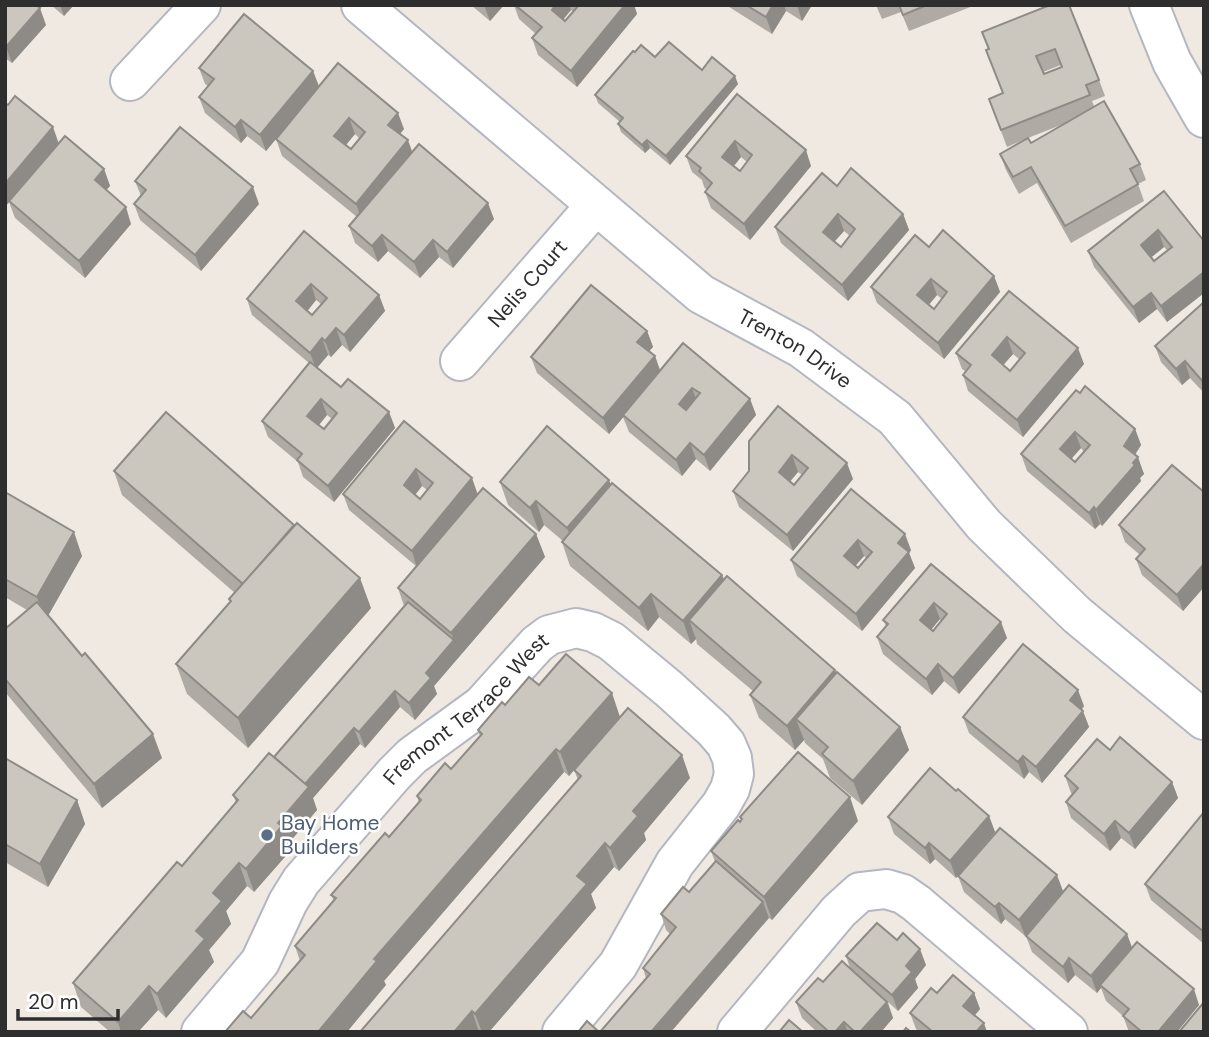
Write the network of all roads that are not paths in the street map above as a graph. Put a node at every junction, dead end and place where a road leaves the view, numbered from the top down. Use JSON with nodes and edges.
{"nodes":[{"id":1,"x":201,"y":5,"type":"edge"},
{"id":2,"x":361,"y":5,"type":"edge"},
{"id":3,"x":1149,"y":5,"type":"edge"},
{"id":4,"x":130,"y":81,"type":"dead end"},
{"id":5,"x":1204,"y":118,"type":"edge"},
{"id":6,"x":596,"y":205,"type":"junction"},
{"id":7,"x":460,"y":361,"type":"dead end"},
{"id":8,"x":1204,"y":720,"type":"edge"},
{"id":9,"x":1060,"y":1029,"type":"edge"},
{"id":10,"x":201,"y":1032,"type":"edge"},
{"id":11,"x":562,"y":1032,"type":"edge"},
{"id":12,"x":737,"y":1032,"type":"edge"}],
"edges":[{"from":1,"to":4,"type":"street"},
{"from":2,"to":6,"type":"street","name":"Trenton Drive"},
{"from":3,"to":5,"type":"street"},
{"from":6,"to":7,"type":"street","name":"Nelis Court"},
{"from":6,"to":8,"type":"street","name":"Trenton Drive"},
{"from":9,"to":12,"type":"street"},
{"from":10,"to":11,"type":"street","name":"Fremont Terrace West"}]}
